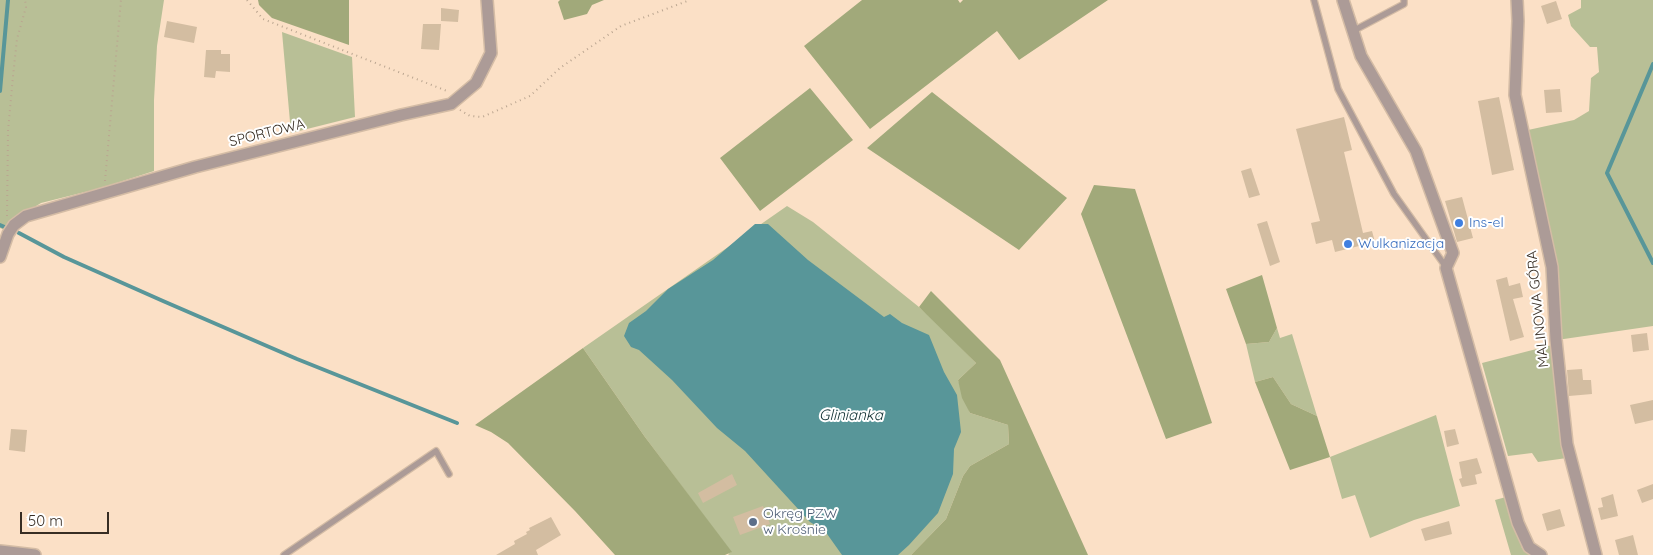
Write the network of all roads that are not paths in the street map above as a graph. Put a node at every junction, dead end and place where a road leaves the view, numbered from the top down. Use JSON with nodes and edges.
{"nodes":[{"id":1,"x":487,"y":0,"type":"edge"},
{"id":2,"x":1314,"y":0,"type":"edge"},
{"id":3,"x":1343,"y":0,"type":"edge"},
{"id":4,"x":1404,"y":0,"type":"edge"},
{"id":5,"x":1517,"y":0,"type":"edge"},
{"id":6,"x":1352,"y":31,"type":"junction"},
{"id":7,"x":0,"y":257,"type":"edge"},
{"id":8,"x":1446,"y":268,"type":"junction"},
{"id":9,"x":449,"y":474,"type":"dead end"},
{"id":10,"x":0,"y":551,"type":"edge"},
{"id":11,"x":17,"y":554,"type":"edge"},
{"id":12,"x":35,"y":555,"type":"edge"},
{"id":13,"x":284,"y":555,"type":"edge"},
{"id":14,"x":1541,"y":555,"type":"edge"},
{"id":15,"x":1596,"y":555,"type":"edge"}],
"edges":[{"from":1,"to":7,"type":"street","name":"SPORTOWA"},
{"from":2,"to":8,"type":"lane"},
{"from":3,"to":6,"type":"street"},
{"from":4,"to":6,"type":"lane"},
{"from":5,"to":15,"type":"street","name":"MALINOWA GÓRA"},
{"from":6,"to":8,"type":"street"},
{"from":8,"to":14,"type":"street"},
{"from":9,"to":13,"type":"lane"},
{"from":10,"to":11,"type":"street"},
{"from":11,"to":12,"type":"street"}]}
